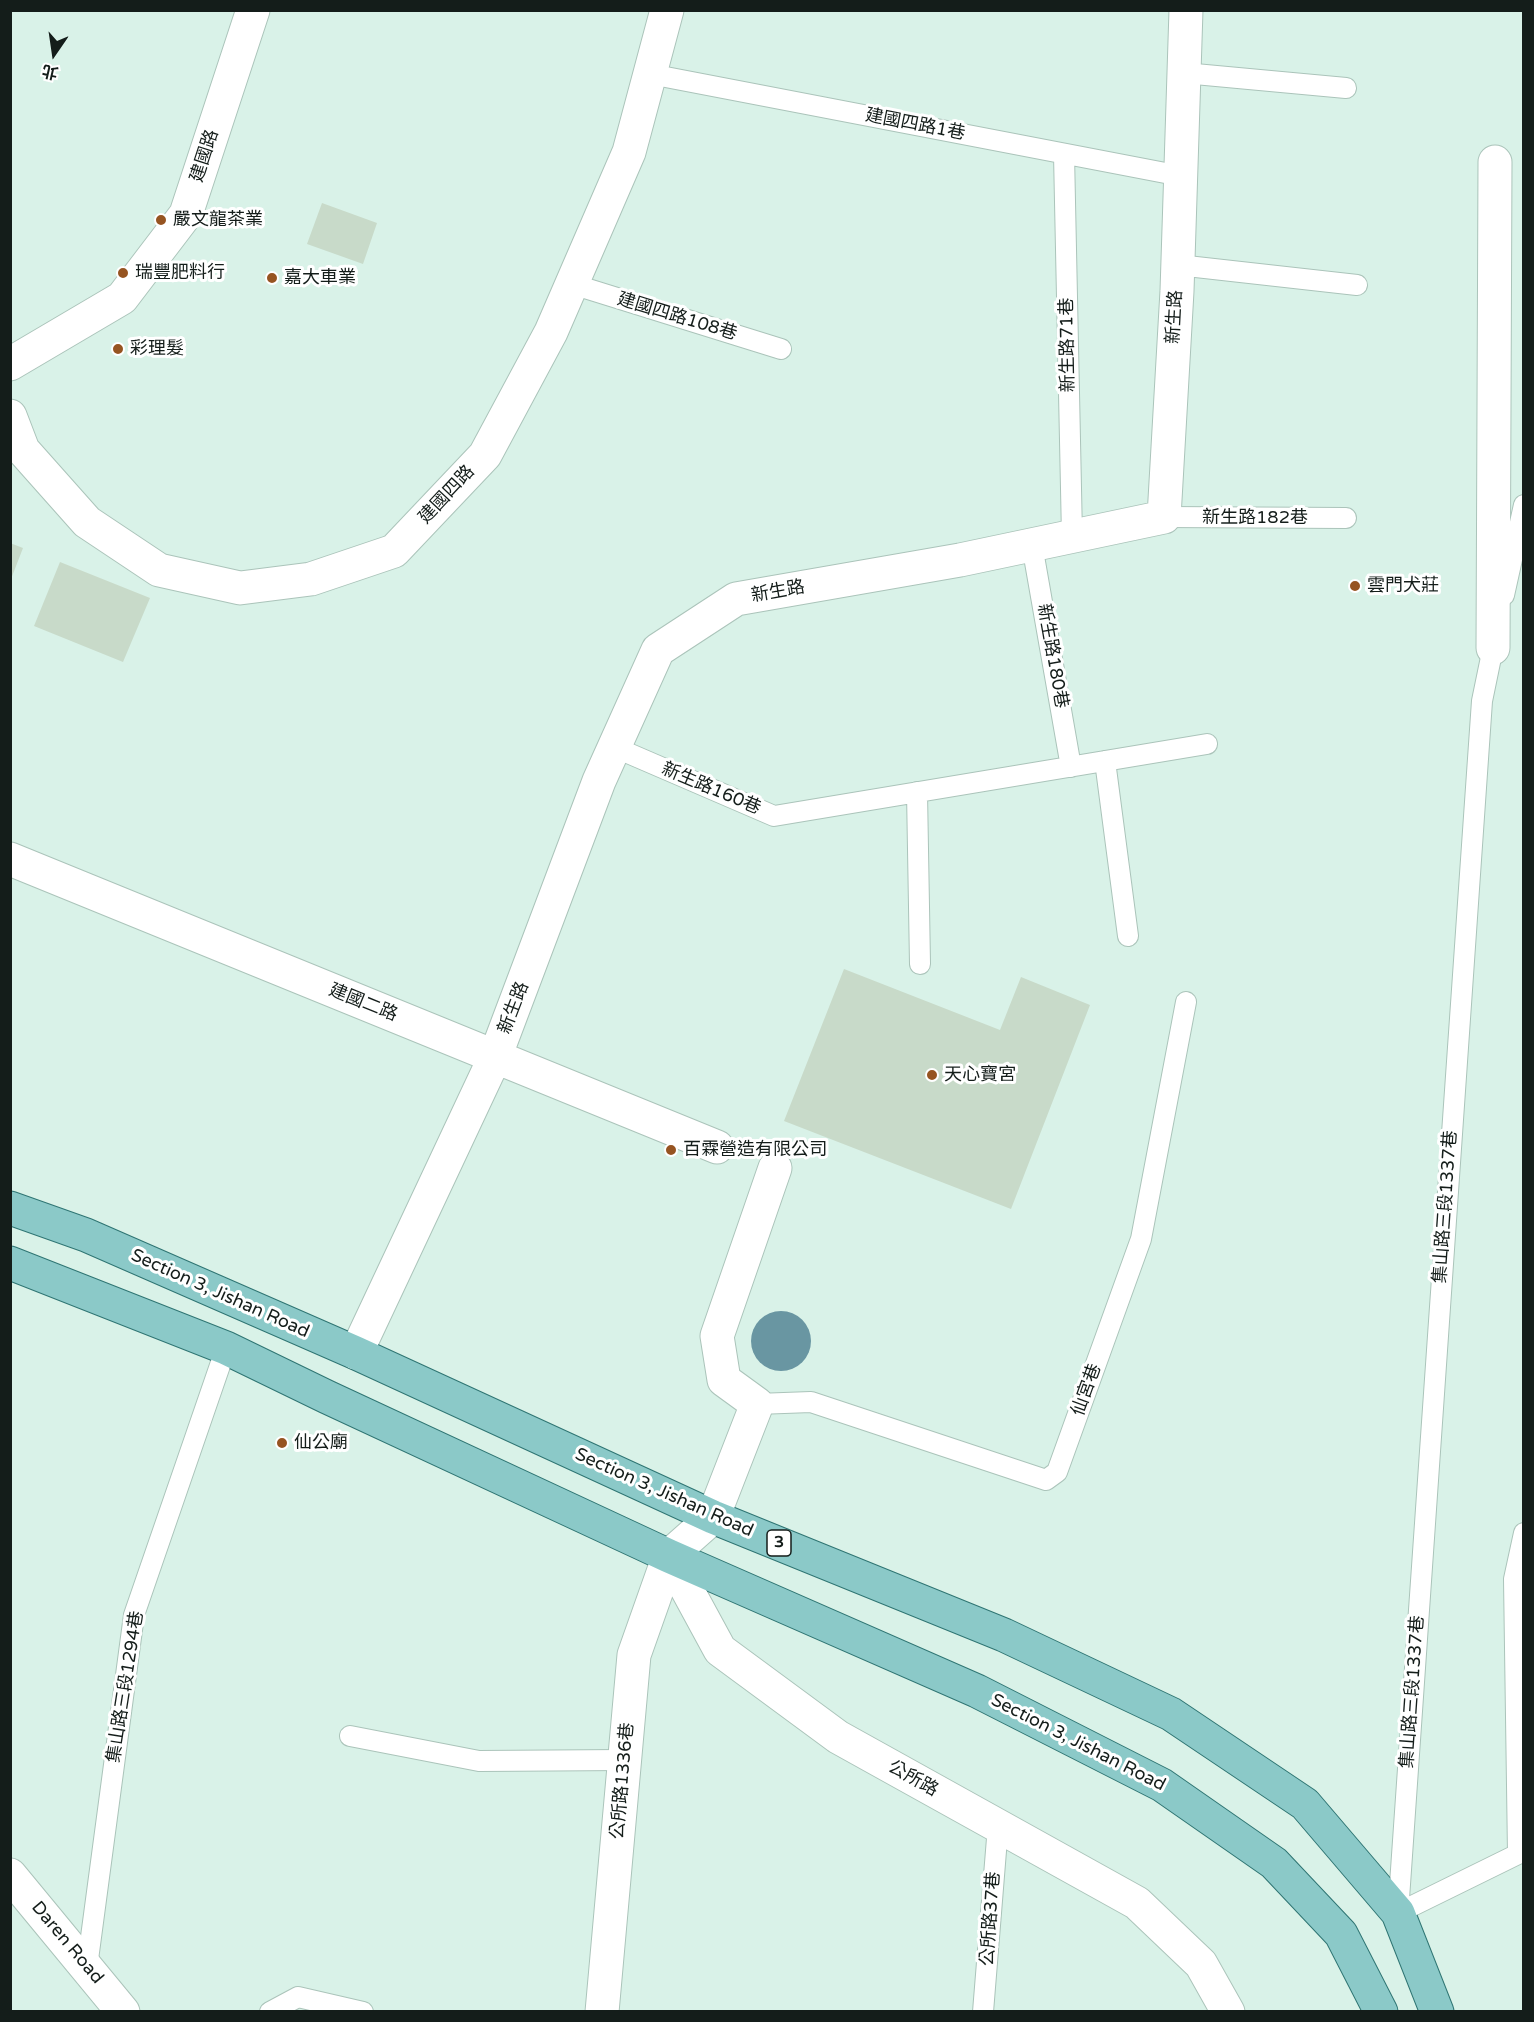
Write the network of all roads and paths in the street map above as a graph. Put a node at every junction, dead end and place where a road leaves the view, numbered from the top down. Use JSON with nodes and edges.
{"nodes":[{"id":1,"x":253,"y":10,"type":"edge"},
{"id":2,"x":667,"y":10,"type":"edge"},
{"id":3,"x":1186,"y":10,"type":"edge"},
{"id":4,"x":1184,"y":73,"type":"junction"},
{"id":5,"x":650,"y":75,"type":"junction"},
{"id":6,"x":1346,"y":88,"type":"dead end"},
{"id":7,"x":1064,"y":154,"type":"junction"},
{"id":8,"x":1496,"y":162,"type":"dead end"},
{"id":9,"x":1180,"y":176,"type":"junction"},
{"id":10,"x":1178,"y":265,"type":"junction"},
{"id":11,"x":572,"y":284,"type":"junction"},
{"id":12,"x":1357,"y":285,"type":"dead end"},
{"id":13,"x":781,"y":349,"type":"dead end"},
{"id":14,"x":10,"y":364,"type":"edge"},
{"id":15,"x":10,"y":416,"type":"edge"},
{"id":16,"x":1524,"y":505,"type":"edge"},
{"id":17,"x":1164,"y":517,"type":"junction"},
{"id":18,"x":1346,"y":518,"type":"dead end"},
{"id":19,"x":1072,"y":536,"type":"junction"},
{"id":20,"x":1032,"y":545,"type":"junction"},
{"id":21,"x":1493,"y":648,"type":"junction"},
{"id":22,"x":1208,"y":744,"type":"dead end"},
{"id":23,"x":614,"y":747,"type":"junction"},
{"id":24,"x":1105,"y":761,"type":"junction"},
{"id":25,"x":1071,"y":767,"type":"junction"},
{"id":26,"x":917,"y":792,"type":"junction"},
{"id":27,"x":10,"y":859,"type":"edge"},
{"id":28,"x":1128,"y":936,"type":"dead end"},
{"id":29,"x":921,"y":964,"type":"dead end"},
{"id":30,"x":1186,"y":1002,"type":"dead end"},
{"id":31,"x":495,"y":1057,"type":"junction"},
{"id":32,"x":717,"y":1147,"type":"dead end"},
{"id":33,"x":775,"y":1168,"type":"dead end"},
{"id":34,"x":10,"y":1208,"type":"edge"},
{"id":35,"x":10,"y":1263,"type":"edge"},
{"id":36,"x":226,"y":1348,"type":"junction"},
{"id":37,"x":356,"y":1353,"type":"junction"},
{"id":38,"x":757,"y":1404,"type":"junction"},
{"id":39,"x":713,"y":1517,"type":"junction"},
{"id":40,"x":1524,"y":1533,"type":"edge"},
{"id":41,"x":669,"y":1556,"type":"junction"},
{"id":42,"x":350,"y":1736,"type":"dead end"},
{"id":43,"x":624,"y":1760,"type":"junction"},
{"id":44,"x":998,"y":1826,"type":"junction"},
{"id":45,"x":10,"y":1875,"type":"edge"},
{"id":46,"x":1398,"y":1912,"type":"junction"},
{"id":47,"x":87,"y":1967,"type":"junction"},
{"id":48,"x":123,"y":2012,"type":"edge"},
{"id":49,"x":270,"y":2012,"type":"edge"},
{"id":50,"x":363,"y":2012,"type":"edge"},
{"id":51,"x":602,"y":2012,"type":"edge"},
{"id":52,"x":983,"y":2012,"type":"edge"},
{"id":53,"x":1228,"y":2012,"type":"edge"},
{"id":54,"x":1381,"y":2012,"type":"edge"},
{"id":55,"x":1437,"y":2012,"type":"edge"}],
"edges":[{"from":1,"to":14,"type":"street","name":"建國路"},
{"from":2,"to":5,"type":"street","name":"建國四路"},
{"from":3,"to":4,"type":"street","name":"新生路"},
{"from":4,"to":6,"type":"lane"},
{"from":4,"to":9,"type":"street","name":"新生路"},
{"from":5,"to":7,"type":"lane","name":"建國四路1巷"},
{"from":5,"to":11,"type":"street","name":"建國四路"},
{"from":7,"to":9,"type":"lane","name":"建國四路1巷"},
{"from":7,"to":19,"type":"lane","name":"新生路71巷"},
{"from":8,"to":21,"type":"street"},
{"from":9,"to":10,"type":"street","name":"新生路"},
{"from":10,"to":12,"type":"lane"},
{"from":10,"to":17,"type":"street","name":"新生路"},
{"from":11,"to":13,"type":"lane","name":"建國四路108巷"},
{"from":11,"to":15,"type":"street","name":"建國四路"},
{"from":16,"to":21,"type":"lane","name":"集山路三段1337巷"},
{"from":17,"to":18,"type":"lane","name":"新生路182巷"},
{"from":17,"to":19,"type":"street","name":"新生路"},
{"from":19,"to":20,"type":"street","name":"新生路"},
{"from":20,"to":23,"type":"street","name":"新生路"},
{"from":20,"to":25,"type":"lane","name":"新生路180巷"},
{"from":21,"to":46,"type":"lane","name":"集山路三段1337巷"},
{"from":22,"to":24,"type":"lane","name":"新生路160巷"},
{"from":23,"to":26,"type":"lane","name":"新生路160巷"},
{"from":23,"to":31,"type":"street","name":"新生路"},
{"from":24,"to":25,"type":"lane","name":"新生路160巷"},
{"from":24,"to":28,"type":"lane"},
{"from":25,"to":26,"type":"lane","name":"新生路160巷"},
{"from":26,"to":29,"type":"lane"},
{"from":27,"to":31,"type":"street","name":"建國二路"},
{"from":30,"to":38,"type":"lane","name":"仙宮巷"},
{"from":31,"to":32,"type":"street","name":"建國二路"},
{"from":31,"to":37,"type":"street","name":"新生路"},
{"from":33,"to":38,"type":"street"},
{"from":34,"to":37,"type":"main road","name":"Section 3, Jishan Road","number":"3"},
{"from":35,"to":36,"type":"main road","name":"Section 3, Jishan Road"},
{"from":36,"to":41,"type":"main road","name":"Section 3, Jishan Road"},
{"from":36,"to":47,"type":"lane","name":"集山路三段1294巷"},
{"from":37,"to":39,"type":"main road","name":"Section 3, Jishan Road","number":"3"},
{"from":38,"to":39,"type":"street"},
{"from":39,"to":41,"type":"street"},
{"from":39,"to":46,"type":"main road","name":"Section 3, Jishan Road","number":"3"},
{"from":40,"to":46,"type":"lane"},
{"from":41,"to":43,"type":"street","name":"公所路1336巷"},
{"from":41,"to":44,"type":"street","name":"公所路"},
{"from":41,"to":54,"type":"main road","name":"Section 3, Jishan Road"},
{"from":42,"to":43,"type":"lane"},
{"from":43,"to":51,"type":"street","name":"公所路1336巷"},
{"from":44,"to":52,"type":"lane","name":"公所路37巷"},
{"from":44,"to":53,"type":"street","name":"公所路"},
{"from":45,"to":47,"type":"street","name":"Daren Road"},
{"from":46,"to":55,"type":"main road","name":"Section 3, Jishan Road","number":"3"},
{"from":47,"to":48,"type":"street","name":"Daren Road"},
{"from":49,"to":50,"type":"lane"}]}
